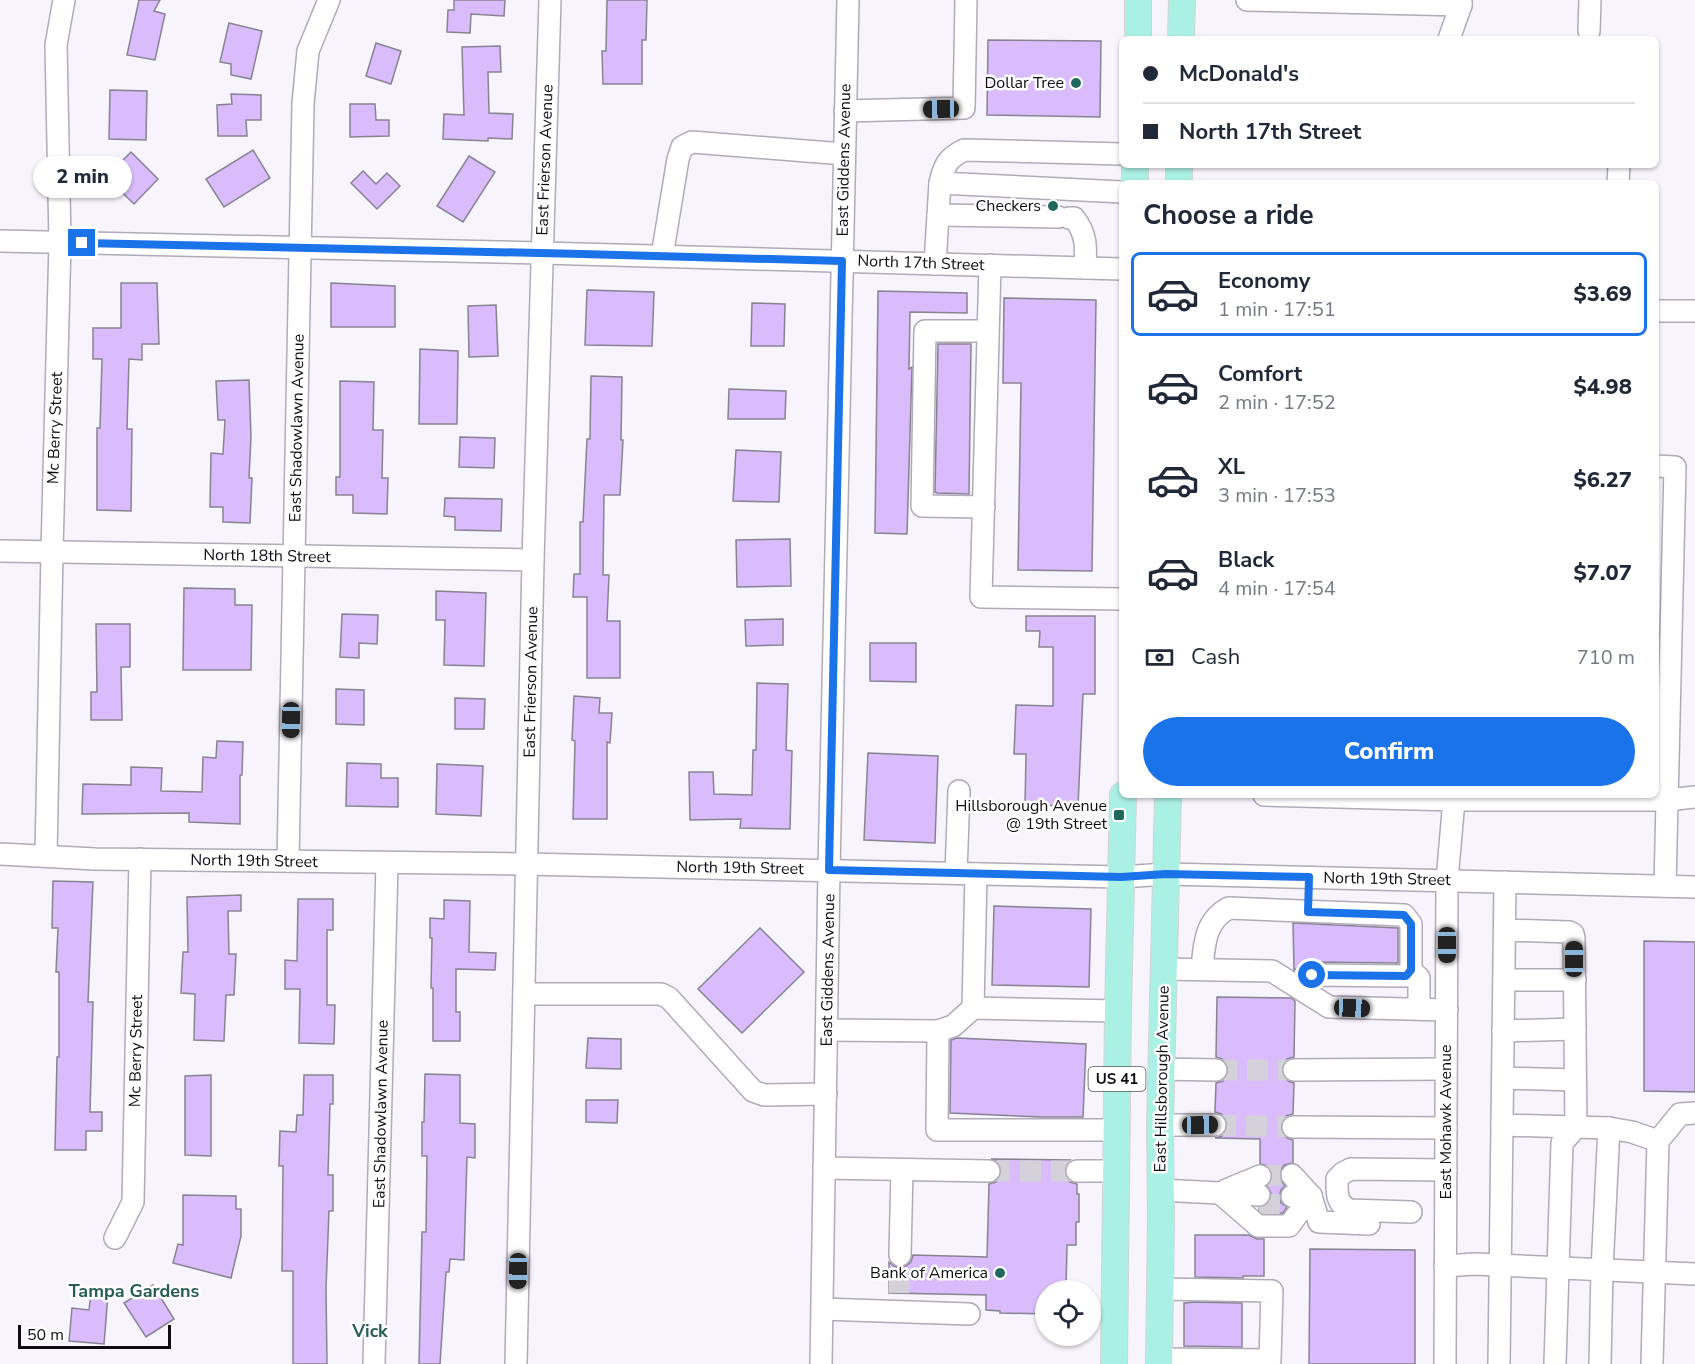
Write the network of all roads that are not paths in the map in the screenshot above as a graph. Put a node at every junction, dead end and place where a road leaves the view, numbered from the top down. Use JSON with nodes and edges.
{"nodes":[{"id":1,"x":64,"y":0,"type":"edge"},
{"id":2,"x":329,"y":0,"type":"edge"},
{"id":3,"x":550,"y":0,"type":"edge"},
{"id":4,"x":848,"y":0,"type":"edge"},
{"id":5,"x":966,"y":0,"type":"edge"},
{"id":6,"x":1138,"y":0,"type":"edge"},
{"id":7,"x":1182,"y":0,"type":"edge"},
{"id":8,"x":1246,"y":0,"type":"edge"},
{"id":9,"x":1590,"y":0,"type":"edge"},
{"id":10,"x":1461,"y":2,"type":"edge"},
{"id":11,"x":1589,"y":31,"type":"dead end"},
{"id":12,"x":1138,"y":36,"type":"edge"},
{"id":13,"x":1181,"y":36,"type":"edge"},
{"id":14,"x":1450,"y":36,"type":"edge"},
{"id":15,"x":845,"y":111,"type":"junction"},
{"id":16,"x":844,"y":154,"type":"junction"},
{"id":17,"x":1119,"y":154,"type":"edge"},
{"id":18,"x":940,"y":183,"type":"junction"},
{"id":19,"x":1119,"y":192,"type":"edge"},
{"id":20,"x":938,"y":215,"type":"junction"},
{"id":21,"x":0,"y":241,"type":"edge"},
{"id":22,"x":60,"y":243,"type":"junction"},
{"id":23,"x":301,"y":248,"type":"junction"},
{"id":24,"x":542,"y":253,"type":"junction"},
{"id":25,"x":662,"y":256,"type":"junction"},
{"id":26,"x":842,"y":261,"type":"junction"},
{"id":27,"x":935,"y":264,"type":"junction"},
{"id":28,"x":990,"y":265,"type":"junction"},
{"id":29,"x":1085,"y":268,"type":"junction"},
{"id":30,"x":1119,"y":269,"type":"edge"},
{"id":31,"x":1659,"y":311,"type":"edge"},
{"id":32,"x":1695,"y":311,"type":"edge"},
{"id":33,"x":988,"y":332,"type":"junction"},
{"id":34,"x":1659,"y":466,"type":"edge"},
{"id":35,"x":984,"y":507,"type":"junction"},
{"id":36,"x":0,"y":551,"type":"edge"},
{"id":37,"x":52,"y":552,"type":"junction"},
{"id":38,"x":294,"y":557,"type":"junction"},
{"id":39,"x":533,"y":560,"type":"junction"},
{"id":40,"x":1119,"y":599,"type":"edge"},
{"id":41,"x":959,"y":790,"type":"dead end"},
{"id":42,"x":1123,"y":798,"type":"edge"},
{"id":43,"x":1168,"y":798,"type":"edge"},
{"id":44,"x":1378,"y":798,"type":"edge"},
{"id":45,"x":1695,"y":798,"type":"edge"},
{"id":46,"x":1454,"y":800,"type":"junction"},
{"id":47,"x":1667,"y":800,"type":"junction"},
{"id":48,"x":0,"y":854,"type":"edge"},
{"id":49,"x":46,"y":856,"type":"junction"},
{"id":50,"x":140,"y":859,"type":"junction"},
{"id":51,"x":288,"y":861,"type":"junction"},
{"id":52,"x":387,"y":863,"type":"junction"},
{"id":53,"x":526,"y":864,"type":"junction"},
{"id":54,"x":829,"y":870,"type":"junction"},
{"id":55,"x":966,"y":874,"type":"junction"},
{"id":56,"x":1166,"y":874,"type":"junction"},
{"id":57,"x":1121,"y":877,"type":"junction"},
{"id":58,"x":1309,"y":877,"type":"junction"},
{"id":59,"x":1447,"y":880,"type":"junction"},
{"id":60,"x":1505,"y":882,"type":"junction"},
{"id":61,"x":1665,"y":886,"type":"junction"},
{"id":62,"x":1695,"y":887,"type":"edge"},
{"id":63,"x":1308,"y":912,"type":"junction"},
{"id":64,"x":1505,"y":930,"type":"junction"},
{"id":65,"x":1164,"y":969,"type":"junction"},
{"id":66,"x":1202,"y":969,"type":"junction"},
{"id":67,"x":1411,"y":970,"type":"junction"},
{"id":68,"x":1504,"y":980,"type":"junction"},
{"id":69,"x":1575,"y":980,"type":"junction"},
{"id":70,"x":1295,"y":985,"type":"junction"},
{"id":71,"x":524,"y":994,"type":"junction"},
{"id":72,"x":973,"y":1008,"type":"junction"},
{"id":73,"x":1419,"y":1009,"type":"junction"},
{"id":74,"x":1447,"y":1010,"type":"junction"},
{"id":75,"x":1118,"y":1011,"type":"junction"},
{"id":76,"x":1575,"y":1029,"type":"junction"},
{"id":77,"x":827,"y":1030,"type":"junction"},
{"id":78,"x":938,"y":1031,"type":"junction"},
{"id":79,"x":1503,"y":1031,"type":"junction"},
{"id":80,"x":1446,"y":1069,"type":"junction"},
{"id":81,"x":1161,"y":1070,"type":"junction"},
{"id":82,"x":1216,"y":1070,"type":"tunnel mouth"},
{"id":83,"x":1294,"y":1070,"type":"tunnel mouth"},
{"id":84,"x":1503,"y":1077,"type":"junction"},
{"id":85,"x":1575,"y":1080,"type":"junction"},
{"id":86,"x":826,"y":1094,"type":"junction"},
{"id":87,"x":1695,"y":1113,"type":"edge"},
{"id":88,"x":1160,"y":1125,"type":"junction"},
{"id":89,"x":1215,"y":1125,"type":"tunnel mouth"},
{"id":90,"x":1502,"y":1125,"type":"junction"},
{"id":91,"x":1293,"y":1127,"type":"tunnel mouth"},
{"id":92,"x":1576,"y":1127,"type":"junction"},
{"id":93,"x":1446,"y":1128,"type":"junction"},
{"id":94,"x":1609,"y":1128,"type":"junction"},
{"id":95,"x":1117,"y":1130,"type":"junction"},
{"id":96,"x":1658,"y":1141,"type":"junction"},
{"id":97,"x":824,"y":1168,"type":"junction"},
{"id":98,"x":902,"y":1170,"type":"junction"},
{"id":99,"x":1446,"y":1170,"type":"junction"},
{"id":100,"x":989,"y":1171,"type":"tunnel mouth"},
{"id":101,"x":1077,"y":1171,"type":"tunnel mouth"},
{"id":102,"x":1117,"y":1172,"type":"junction"},
{"id":103,"x":1160,"y":1190,"type":"junction"},
{"id":104,"x":1220,"y":1193,"type":"junction"},
{"id":105,"x":1259,"y":1195,"type":"tunnel mouth"},
{"id":106,"x":1411,"y":1212,"type":"junction"},
{"id":107,"x":1446,"y":1213,"type":"junction"},
{"id":108,"x":115,"y":1238,"type":"dead end"},
{"id":109,"x":900,"y":1255,"type":"tunnel mouth"},
{"id":110,"x":1445,"y":1266,"type":"junction"},
{"id":111,"x":1500,"y":1266,"type":"junction"},
{"id":112,"x":1558,"y":1268,"type":"junction"},
{"id":113,"x":1602,"y":1270,"type":"junction"},
{"id":114,"x":1654,"y":1272,"type":"junction"},
{"id":115,"x":1695,"y":1274,"type":"edge"},
{"id":116,"x":1160,"y":1289,"type":"junction"},
{"id":117,"x":822,"y":1309,"type":"junction"},
{"id":118,"x":969,"y":1314,"type":"dead end"},
{"id":119,"x":1159,"y":1362,"type":"edge"},
{"id":120,"x":374,"y":1364,"type":"edge"},
{"id":121,"x":516,"y":1364,"type":"edge"},
{"id":122,"x":821,"y":1364,"type":"edge"},
{"id":123,"x":1114,"y":1364,"type":"edge"},
{"id":124,"x":1445,"y":1364,"type":"edge"},
{"id":125,"x":1499,"y":1364,"type":"edge"},
{"id":126,"x":1555,"y":1364,"type":"edge"},
{"id":127,"x":1600,"y":1364,"type":"edge"},
{"id":128,"x":1652,"y":1364,"type":"edge"}],
"edges":[{"from":1,"to":22,"type":"street","name":"Mc Berry Street"},
{"from":2,"to":23,"type":"street","name":"East Shadowlawn Avenue"},
{"from":3,"to":24,"type":"street","name":"East Frierson Avenue"},
{"from":4,"to":15,"type":"street","name":"East Giddens Avenue"},
{"from":5,"to":15,"type":"street"},
{"from":6,"to":12,"type":"main road"},
{"from":7,"to":13,"type":"main road"},
{"from":8,"to":10,"type":"street"},
{"from":9,"to":11,"type":"street"},
{"from":10,"to":14,"type":"street"},
{"from":15,"to":16,"type":"street","name":"East Giddens Avenue"},
{"from":16,"to":25,"type":"street"},
{"from":16,"to":26,"type":"street","name":"East Giddens Avenue"},
{"from":17,"to":18,"type":"street"},
{"from":18,"to":19,"type":"street"},
{"from":18,"to":20,"type":"street"},
{"from":20,"to":27,"type":"street"},
{"from":20,"to":29,"type":"street"},
{"from":21,"to":22,"type":"street","name":"North 17th Street"},
{"from":22,"to":23,"type":"street","name":"North 17th Street"},
{"from":22,"to":37,"type":"street","name":"Mc Berry Street"},
{"from":23,"to":24,"type":"street","name":"North 17th Street"},
{"from":23,"to":38,"type":"street","name":"East Shadowlawn Avenue"},
{"from":24,"to":25,"type":"street","name":"North 17th Street"},
{"from":24,"to":39,"type":"street","name":"East Frierson Avenue"},
{"from":25,"to":26,"type":"street","name":"North 17th Street"},
{"from":26,"to":27,"type":"street","name":"North 17th Street"},
{"from":26,"to":54,"type":"street","name":"East Giddens Avenue"},
{"from":27,"to":28,"type":"street","name":"North 17th Street"},
{"from":28,"to":29,"type":"street","name":"North 17th Street"},
{"from":28,"to":33,"type":"street"},
{"from":29,"to":30,"type":"street","name":"North 17th Street"},
{"from":31,"to":32,"type":"street"},
{"from":33,"to":35,"type":"street"},
{"from":33,"to":35,"type":"street"},
{"from":34,"to":47,"type":"street"},
{"from":35,"to":40,"type":"street"},
{"from":36,"to":37,"type":"street","name":"North 18th Street"},
{"from":37,"to":38,"type":"street","name":"North 18th Street"},
{"from":37,"to":49,"type":"street","name":"Mc Berry Street"},
{"from":38,"to":39,"type":"street","name":"North 18th Street"},
{"from":38,"to":51,"type":"street","name":"East Shadowlawn Avenue"},
{"from":39,"to":53,"type":"street","name":"East Frierson Avenue"},
{"from":41,"to":55,"type":"street"},
{"from":42,"to":57,"type":"main road","number":"US 41"},
{"from":43,"to":56,"type":"main road","name":"East Hillsborough Avenue","number":"US 41"},
{"from":44,"to":46,"type":"street"},
{"from":45,"to":47,"type":"street"},
{"from":46,"to":47,"type":"street"},
{"from":46,"to":59,"type":"street","name":"East Mohawk Avenue"},
{"from":47,"to":61,"type":"street"},
{"from":48,"to":49,"type":"street","name":"North 19th Street"},
{"from":49,"to":50,"type":"street","name":"North 19th Street"},
{"from":50,"to":51,"type":"street","name":"North 19th Street"},
{"from":50,"to":108,"type":"street","name":"Mc Berry Street"},
{"from":51,"to":52,"type":"street","name":"North 19th Street"},
{"from":52,"to":53,"type":"street","name":"North 19th Street"},
{"from":52,"to":120,"type":"street","name":"East Shadowlawn Avenue"},
{"from":53,"to":54,"type":"street","name":"North 19th Street"},
{"from":53,"to":71,"type":"street","name":"East Frierson Avenue"},
{"from":54,"to":55,"type":"street","name":"North 19th Street"},
{"from":54,"to":77,"type":"street","name":"East Giddens Avenue"},
{"from":55,"to":57,"type":"street","name":"North 19th Street"},
{"from":55,"to":72,"type":"street"},
{"from":56,"to":57,"type":"street","name":"North 19th Street"},
{"from":56,"to":58,"type":"street","name":"North 19th Street"},
{"from":56,"to":65,"type":"main road","name":"East Hillsborough Avenue","number":"US 41"},
{"from":57,"to":75,"type":"main road","number":"US 41"},
{"from":58,"to":59,"type":"street","name":"North 19th Street"},
{"from":58,"to":63,"type":"street"},
{"from":59,"to":60,"type":"street","name":"North 19th Street"},
{"from":59,"to":74,"type":"street","name":"East Mohawk Avenue"},
{"from":60,"to":61,"type":"street","name":"North 19th Street"},
{"from":60,"to":64,"type":"street"},
{"from":61,"to":62,"type":"street","name":"North 19th Street"},
{"from":63,"to":66,"type":"street"},
{"from":63,"to":67,"type":"street"},
{"from":64,"to":68,"type":"street"},
{"from":64,"to":69,"type":"street"},
{"from":65,"to":66,"type":"street"},
{"from":65,"to":81,"type":"main road","name":"East Hillsborough Avenue","number":"US 41"},
{"from":66,"to":70,"type":"street"},
{"from":67,"to":70,"type":"street"},
{"from":67,"to":73,"type":"street"},
{"from":68,"to":69,"type":"street"},
{"from":68,"to":79,"type":"street"},
{"from":69,"to":76,"type":"street"},
{"from":70,"to":73,"type":"street"},
{"from":71,"to":86,"type":"street"},
{"from":71,"to":121,"type":"street","name":"East Frierson Avenue"},
{"from":72,"to":75,"type":"street"},
{"from":72,"to":78,"type":"street"},
{"from":73,"to":74,"type":"street"},
{"from":74,"to":80,"type":"street","name":"East Mohawk Avenue"},
{"from":75,"to":95,"type":"main road","number":"US 41"},
{"from":76,"to":79,"type":"street"},
{"from":76,"to":85,"type":"street"},
{"from":77,"to":78,"type":"street"},
{"from":77,"to":86,"type":"street","name":"East Giddens Avenue"},
{"from":78,"to":95,"type":"street"},
{"from":79,"to":84,"type":"street"},
{"from":80,"to":83,"type":"street"},
{"from":80,"to":93,"type":"street","name":"East Mohawk Avenue"},
{"from":81,"to":82,"type":"street"},
{"from":81,"to":88,"type":"main road","name":"East Hillsborough Avenue","number":"US 41"},
{"from":84,"to":85,"type":"street"},
{"from":84,"to":90,"type":"street"},
{"from":85,"to":92,"type":"street"},
{"from":86,"to":97,"type":"street","name":"East Giddens Avenue"},
{"from":87,"to":96,"type":"street"},
{"from":88,"to":89,"type":"street"},
{"from":88,"to":103,"type":"main road","name":"East Hillsborough Avenue","number":"US 41"},
{"from":90,"to":92,"type":"street"},
{"from":90,"to":111,"type":"street"},
{"from":91,"to":93,"type":"street"},
{"from":92,"to":94,"type":"street"},
{"from":92,"to":112,"type":"street"},
{"from":93,"to":99,"type":"street","name":"East Mohawk Avenue"},
{"from":94,"to":96,"type":"street"},
{"from":94,"to":113,"type":"street"},
{"from":95,"to":102,"type":"main road","number":"US 41"},
{"from":96,"to":114,"type":"street"},
{"from":97,"to":98,"type":"street"},
{"from":97,"to":117,"type":"street","name":"East Giddens Avenue"},
{"from":98,"to":100,"type":"street"},
{"from":98,"to":109,"type":"street"},
{"from":99,"to":106,"type":"street"},
{"from":99,"to":107,"type":"street","name":"East Mohawk Avenue"},
{"from":101,"to":102,"type":"street"},
{"from":102,"to":123,"type":"main road","number":"US 41"},
{"from":103,"to":104,"type":"street"},
{"from":103,"to":116,"type":"main road","name":"East Hillsborough Avenue","number":"US 41"},
{"from":104,"to":105,"type":"street"},
{"from":104,"to":106,"type":"street"},
{"from":106,"to":107,"type":"street"},
{"from":107,"to":110,"type":"street","name":"East Mohawk Avenue"},
{"from":110,"to":111,"type":"street"},
{"from":110,"to":124,"type":"street","name":"East Mohawk Avenue"},
{"from":111,"to":112,"type":"street"},
{"from":111,"to":125,"type":"street"},
{"from":112,"to":113,"type":"street"},
{"from":112,"to":126,"type":"street"},
{"from":113,"to":114,"type":"street"},
{"from":113,"to":127,"type":"street"},
{"from":114,"to":115,"type":"street"},
{"from":114,"to":128,"type":"street"},
{"from":116,"to":119,"type":"main road","name":"East Hillsborough Avenue","number":"US 41"},
{"from":116,"to":119,"type":"street"},
{"from":117,"to":118,"type":"street"},
{"from":117,"to":122,"type":"street","name":"East Giddens Avenue"}]}
